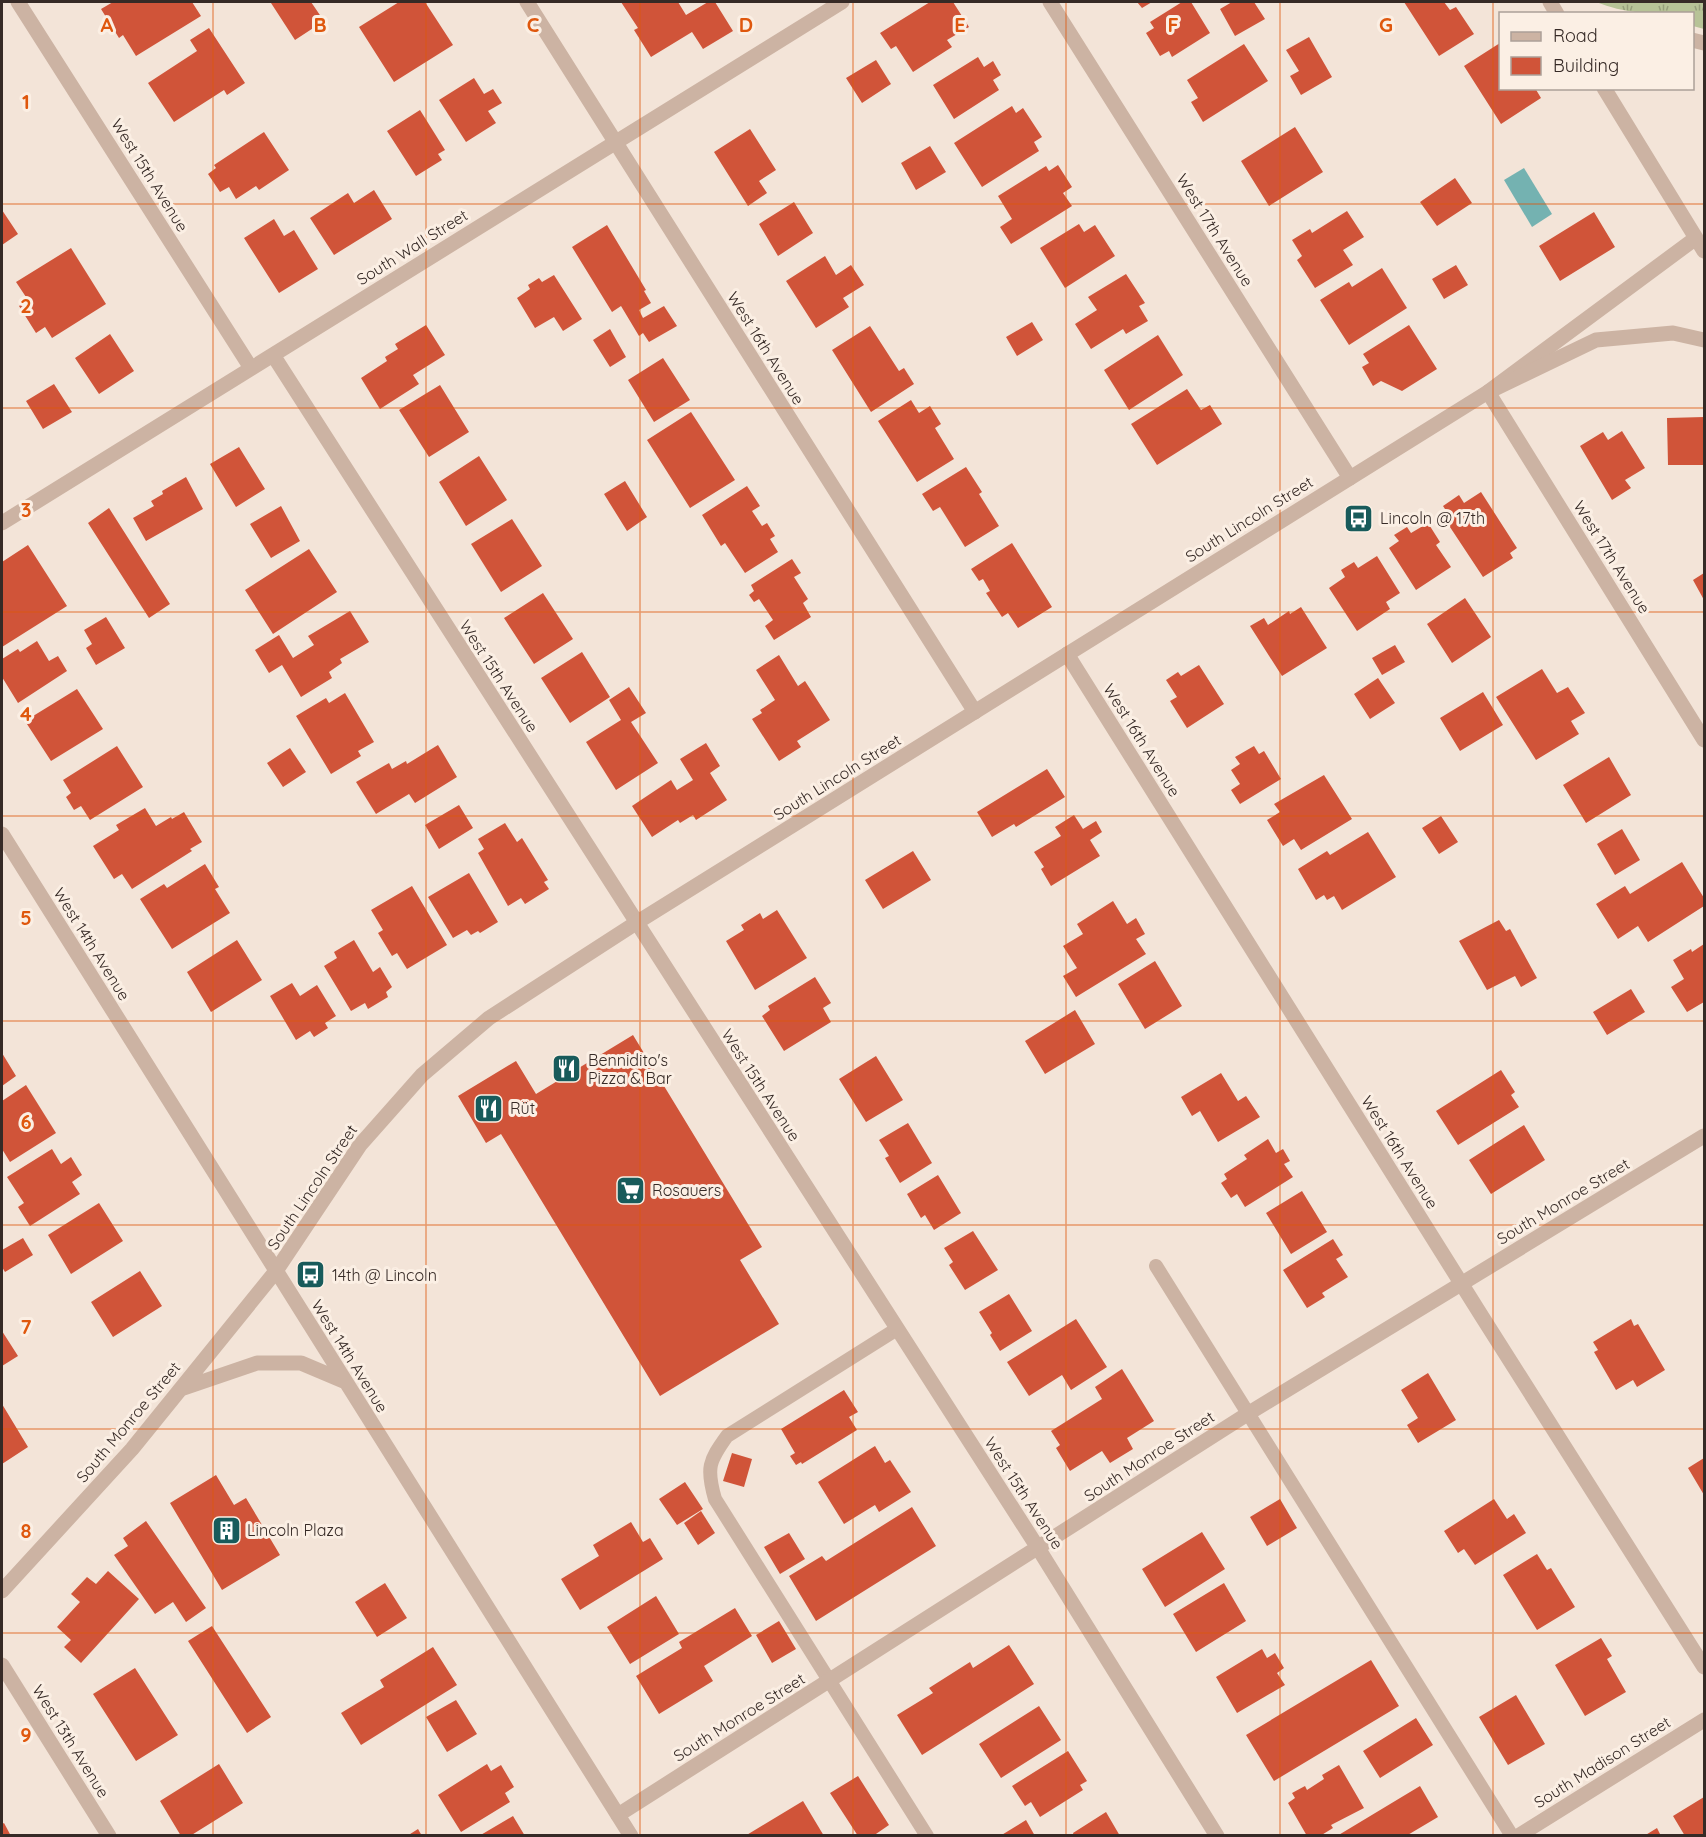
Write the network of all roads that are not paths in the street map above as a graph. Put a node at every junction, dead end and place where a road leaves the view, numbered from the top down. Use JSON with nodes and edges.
{"nodes":[{"id":1,"x":18,"y":2,"type":"edge"},
{"id":2,"x":527,"y":2,"type":"edge"},
{"id":3,"x":842,"y":2,"type":"edge"},
{"id":4,"x":1050,"y":2,"type":"edge"},
{"id":5,"x":1605,"y":90,"type":"edge"},
{"id":6,"x":615,"y":142,"type":"junction"},
{"id":7,"x":1700,"y":244,"type":"edge"},
{"id":8,"x":1704,"y":340,"type":"edge"},
{"id":9,"x":273,"y":355,"type":"junction"},
{"id":10,"x":251,"y":369,"type":"junction"},
{"id":11,"x":1488,"y":392,"type":"junction"},
{"id":12,"x":1350,"y":478,"type":"junction"},
{"id":13,"x":2,"y":523,"type":"edge"},
{"id":14,"x":1067,"y":654,"type":"junction"},
{"id":15,"x":975,"y":712,"type":"junction"},
{"id":16,"x":1704,"y":740,"type":"edge"},
{"id":17,"x":2,"y":834,"type":"edge"},
{"id":18,"x":636,"y":923,"type":"junction"},
{"id":19,"x":1704,"y":1136,"type":"edge"},
{"id":20,"x":1156,"y":1266,"type":"dead end"},
{"id":21,"x":276,"y":1271,"type":"junction"},
{"id":22,"x":1461,"y":1284,"type":"junction"},
{"id":23,"x":897,"y":1329,"type":"junction"},
{"id":24,"x":346,"y":1382,"type":"junction"},
{"id":25,"x":181,"y":1389,"type":"junction"},
{"id":26,"x":1249,"y":1413,"type":"junction"},
{"id":27,"x":1038,"y":1548,"type":"junction"},
{"id":28,"x":2,"y":1591,"type":"edge"},
{"id":29,"x":2,"y":1665,"type":"edge"},
{"id":30,"x":1704,"y":1667,"type":"edge"},
{"id":31,"x":829,"y":1681,"type":"junction"},
{"id":32,"x":1704,"y":1720,"type":"edge"},
{"id":33,"x":618,"y":1815,"type":"junction"},
{"id":34,"x":110,"y":1836,"type":"edge"},
{"id":35,"x":632,"y":1836,"type":"edge"},
{"id":36,"x":927,"y":1836,"type":"edge"},
{"id":37,"x":1217,"y":1836,"type":"edge"},
{"id":38,"x":1512,"y":1836,"type":"edge"},
{"id":39,"x":1518,"y":1836,"type":"edge"}],
"edges":[{"from":1,"to":10,"type":"street","name":"West 15th Avenue"},
{"from":2,"to":6,"type":"street","name":"West 16th Avenue"},
{"from":3,"to":6,"type":"street","name":"South Wall Street"},
{"from":4,"to":12,"type":"street","name":"West 17th Avenue"},
{"from":5,"to":7,"type":"street"},
{"from":6,"to":9,"type":"street","name":"South Wall Street"},
{"from":6,"to":15,"type":"street","name":"West 16th Avenue"},
{"from":7,"to":11,"type":"street","name":"South Lincoln Street"},
{"from":8,"to":11,"type":"street","name":"South Lincoln Street"},
{"from":9,"to":10,"type":"street","name":"South Wall Street"},
{"from":9,"to":18,"type":"street","name":"West 15th Avenue"},
{"from":10,"to":13,"type":"street","name":"South Wall Street"},
{"from":11,"to":12,"type":"street","name":"South Lincoln Street"},
{"from":11,"to":16,"type":"street","name":"West 17th Avenue"},
{"from":12,"to":14,"type":"street","name":"South Lincoln Street"},
{"from":14,"to":15,"type":"street","name":"South Lincoln Street"},
{"from":14,"to":22,"type":"street","name":"West 16th Avenue"},
{"from":15,"to":18,"type":"street","name":"South Lincoln Street"},
{"from":17,"to":21,"type":"street","name":"West 14th Avenue"},
{"from":18,"to":21,"type":"street","name":"South Lincoln Street"},
{"from":18,"to":23,"type":"street","name":"West 15th Avenue"},
{"from":19,"to":22,"type":"street","name":"South Monroe Street"},
{"from":20,"to":26,"type":"lane"},
{"from":21,"to":24,"type":"street","name":"West 14th Avenue"},
{"from":21,"to":25,"type":"street","name":"South Monroe Street"},
{"from":22,"to":26,"type":"street","name":"South Monroe Street"},
{"from":22,"to":30,"type":"street","name":"West 16th Avenue"},
{"from":23,"to":27,"type":"street","name":"West 15th Avenue"},
{"from":23,"to":31,"type":"lane"},
{"from":24,"to":25,"type":"street"},
{"from":24,"to":33,"type":"street","name":"West 14th Avenue"},
{"from":25,"to":28,"type":"street","name":"South Monroe Street"},
{"from":26,"to":27,"type":"street","name":"South Monroe Street"},
{"from":26,"to":38,"type":"lane"},
{"from":27,"to":31,"type":"street","name":"South Monroe Street"},
{"from":27,"to":37,"type":"street","name":"West 15th Avenue"},
{"from":29,"to":34,"type":"street","name":"West 13th Avenue"},
{"from":31,"to":33,"type":"street","name":"South Monroe Street"},
{"from":31,"to":36,"type":"lane"},
{"from":32,"to":39,"type":"street","name":"South Madison Street"},
{"from":33,"to":35,"type":"street","name":"West 14th Avenue"}]}
